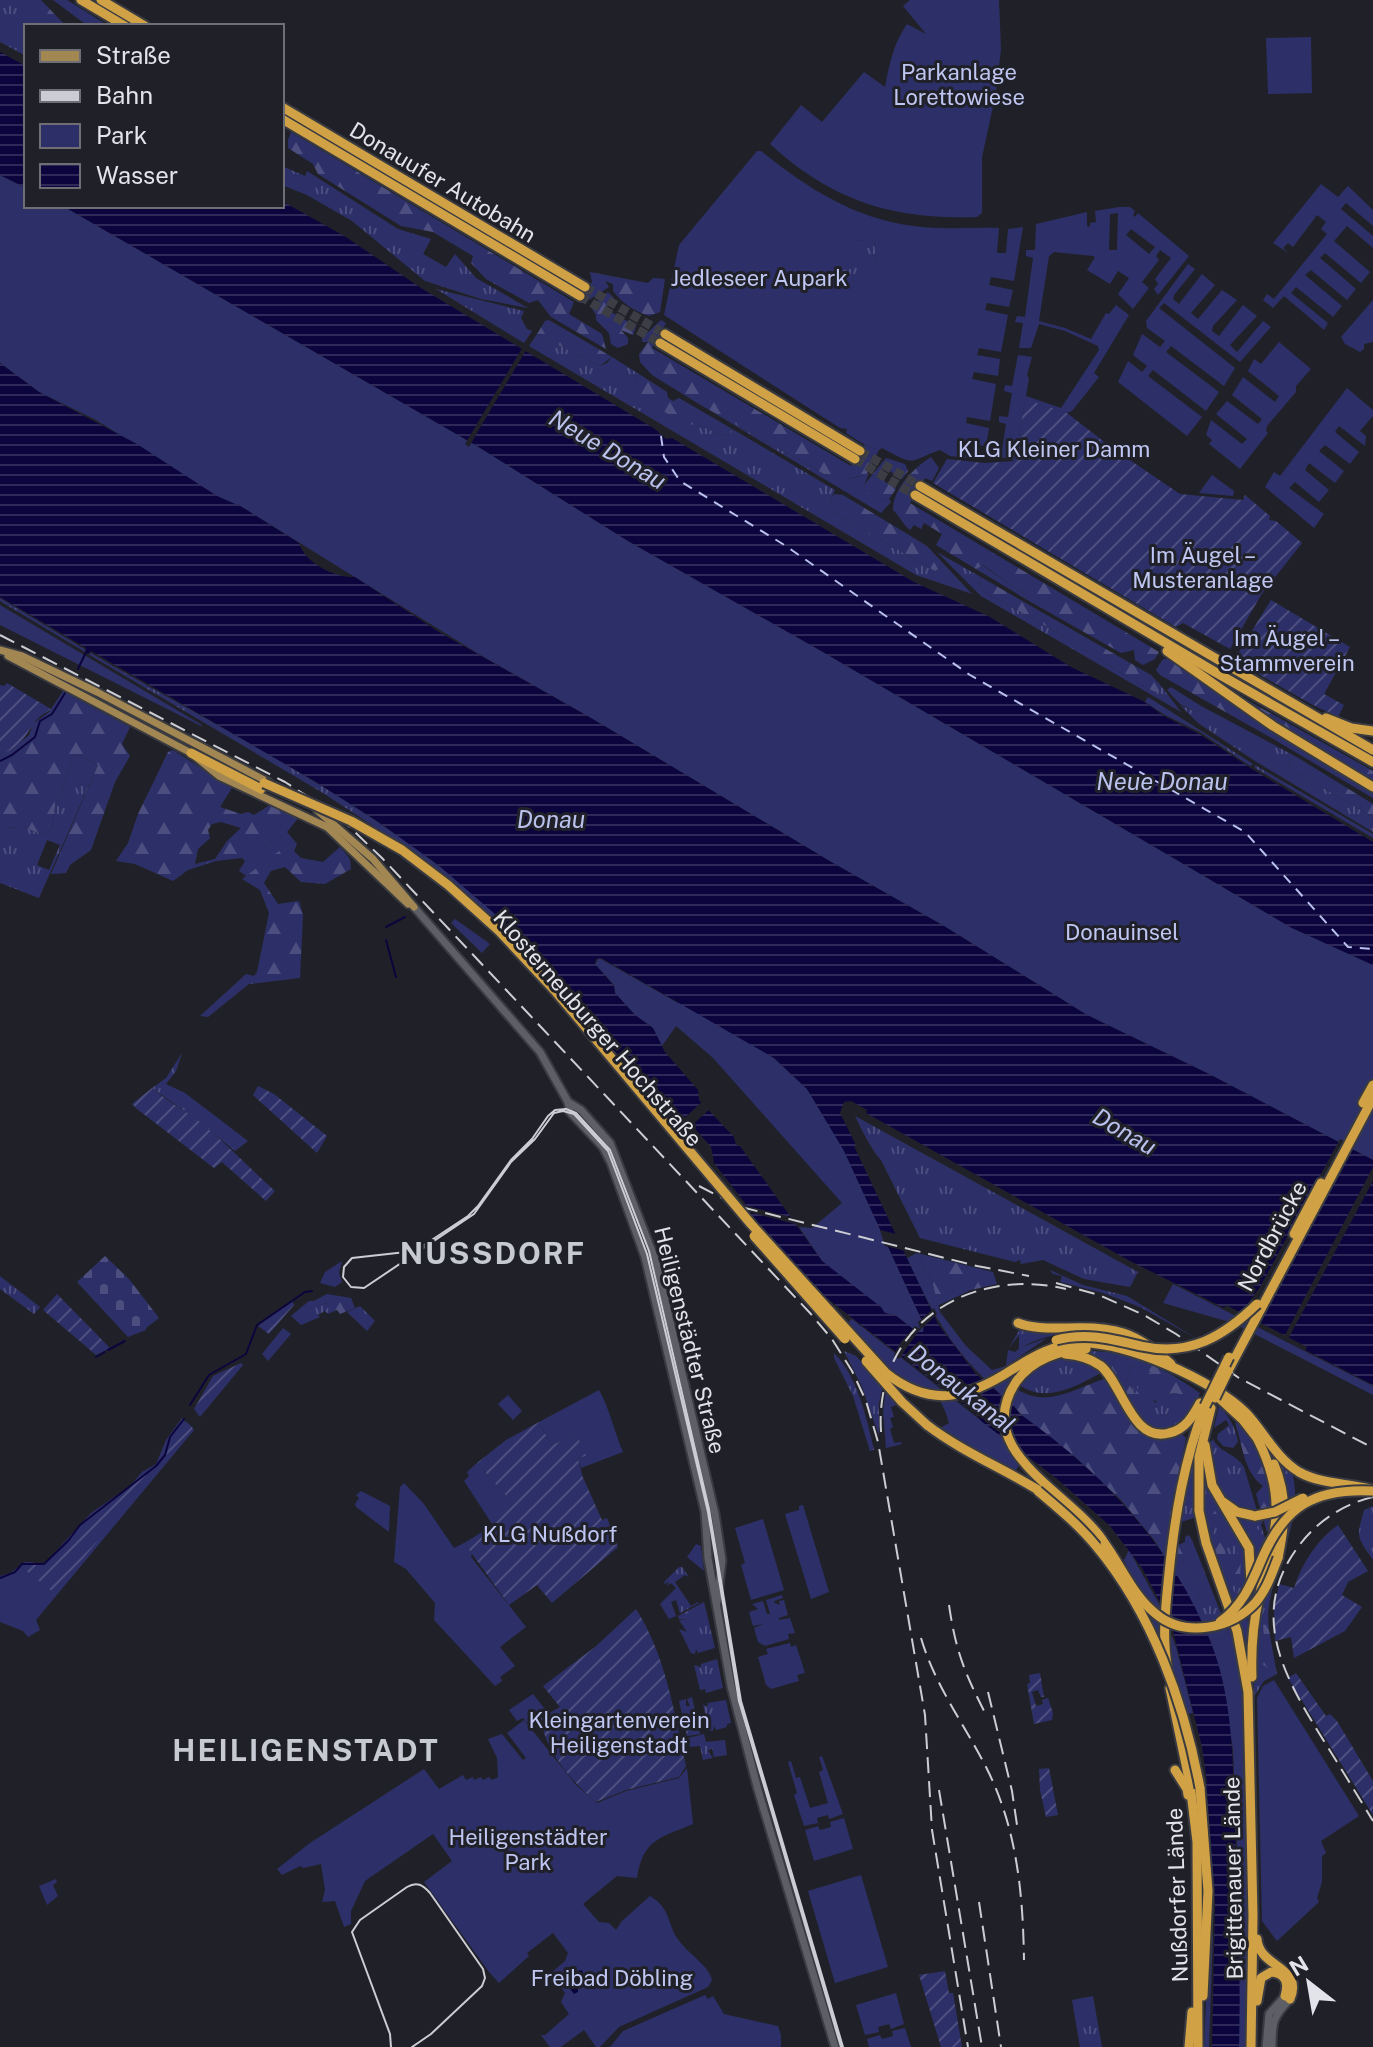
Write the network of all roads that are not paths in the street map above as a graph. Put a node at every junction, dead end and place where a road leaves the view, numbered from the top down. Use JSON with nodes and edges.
{"nodes":[{"id":1,"x":81,"y":0,"type":"edge"},
{"id":2,"x":101,"y":0,"type":"edge"},
{"id":3,"x":122,"y":24,"type":"edge"},
{"id":4,"x":142,"y":24,"type":"edge"},
{"id":5,"x":284,"y":108,"type":"edge"},
{"id":6,"x":284,"y":120,"type":"edge"},
{"id":7,"x":663,"y":339,"type":"tunnel mouth"},
{"id":8,"x":858,"y":455,"type":"tunnel mouth"},
{"id":9,"x":1133,"y":624,"type":"junction"},
{"id":10,"x":0,"y":650,"type":"edge"},
{"id":11,"x":1300,"y":709,"type":"junction"},
{"id":12,"x":1373,"y":731,"type":"edge"},
{"id":13,"x":1373,"y":750,"type":"edge"},
{"id":14,"x":191,"y":753,"type":"junction"},
{"id":15,"x":1373,"y":762,"type":"edge"},
{"id":16,"x":221,"y":768,"type":"junction"},
{"id":17,"x":1373,"y":787,"type":"edge"},
{"id":18,"x":414,"y":907,"type":"junction"},
{"id":19,"x":1373,"y":1085,"type":"edge"},
{"id":20,"x":1373,"y":1098,"type":"edge"},
{"id":21,"x":568,"y":1102,"type":"junction"},
{"id":22,"x":1257,"y":1304,"type":"junction"},
{"id":23,"x":1018,"y":1323,"type":"dead end"},
{"id":24,"x":1058,"y":1354,"type":"junction"},
{"id":25,"x":1143,"y":1357,"type":"junction"},
{"id":26,"x":1156,"y":1362,"type":"junction"},
{"id":27,"x":1176,"y":1369,"type":"junction"},
{"id":28,"x":1016,"y":1373,"type":"junction"},
{"id":29,"x":1206,"y":1406,"type":"junction"},
{"id":30,"x":1204,"y":1430,"type":"junction"},
{"id":31,"x":1258,"y":1440,"type":"junction"},
{"id":32,"x":1349,"y":1485,"type":"junction"},
{"id":33,"x":1373,"y":1490,"type":"edge"},
{"id":34,"x":1038,"y":1491,"type":"junction"},
{"id":35,"x":1217,"y":1495,"type":"junction"},
{"id":36,"x":1105,"y":1544,"type":"junction"},
{"id":37,"x":1251,"y":1585,"type":"junction"},
{"id":38,"x":717,"y":1608,"type":"junction"},
{"id":39,"x":1213,"y":1625,"type":"junction"},
{"id":40,"x":1248,"y":1708,"type":"junction"},
{"id":41,"x":1175,"y":1770,"type":"dead end"},
{"id":42,"x":1197,"y":1868,"type":"junction"},
{"id":43,"x":1253,"y":1916,"type":"junction"},
{"id":44,"x":1287,"y":1997,"type":"junction"},
{"id":45,"x":1252,"y":2035,"type":"junction"},
{"id":46,"x":1195,"y":2046,"type":"edge"},
{"id":47,"x":835,"y":2047,"type":"edge"},
{"id":48,"x":1251,"y":2047,"type":"edge"},
{"id":49,"x":1269,"y":2047,"type":"edge"}],
"edges":[{"from":1,"to":3,"type":"highway"},
{"from":2,"to":4,"type":"highway"},
{"from":5,"to":6,"type":"highway","name":"Donauufer Autobahn"},
{"from":7,"to":8,"type":"highway"},
{"from":9,"to":11,"type":"highway"},
{"from":9,"to":15,"type":"highway"},
{"from":9,"to":17,"type":"highway"},
{"from":10,"to":14,"type":"main road"},
{"from":10,"to":18,"type":"main road"},
{"from":11,"to":12,"type":"highway"},
{"from":11,"to":13,"type":"highway"},
{"from":14,"to":16,"type":"highway"},
{"from":14,"to":18,"type":"main road"},
{"from":16,"to":28,"type":"highway","name":"Klosterneuburger Hochstraße","bridge":true},
{"from":16,"to":34,"type":"highway","name":"Klosterneuburger Hochstraße","bridge":true},
{"from":18,"to":21,"type":"main road","name":"Heiligenstädter Straße"},
{"from":19,"to":22,"type":"highway","name":"Nordbrücke"},
{"from":20,"to":29,"type":"highway","name":"Nordbrücke","bridge":true},
{"from":21,"to":38,"type":"main road","name":"Heiligenstädter Straße"},
{"from":21,"to":38,"type":"main road","name":"Heiligenstädter Straße"},
{"from":22,"to":28,"type":"highway","bridge":true},
{"from":22,"to":29,"type":"highway","name":"Nordbrücke","bridge":true},
{"from":23,"to":27,"type":"highway"},
{"from":24,"to":25,"type":"highway"},
{"from":24,"to":28,"type":"highway"},
{"from":24,"to":29,"type":"highway"},
{"from":25,"to":26,"type":"highway"},
{"from":25,"to":28,"type":"highway"},
{"from":26,"to":27,"type":"highway"},
{"from":26,"to":31,"type":"highway"},
{"from":27,"to":32,"type":"highway"},
{"from":28,"to":36,"type":"highway"},
{"from":29,"to":30,"type":"highway"},
{"from":29,"to":42,"type":"highway","name":"Nußdorfer Lände","bridge":true},
{"from":30,"to":35,"type":"highway"},
{"from":30,"to":40,"type":"highway"},
{"from":31,"to":39,"type":"highway","bridge":true},
{"from":31,"to":40,"type":"highway"},
{"from":32,"to":33,"type":"highway","bridge":true},
{"from":32,"to":35,"type":"highway","bridge":true},
{"from":33,"to":37,"type":"highway","bridge":true},
{"from":34,"to":36,"type":"highway","bridge":true},
{"from":34,"to":46,"type":"highway","bridge":true},
{"from":35,"to":37,"type":"highway","bridge":true},
{"from":36,"to":39,"type":"highway","bridge":true},
{"from":37,"to":39,"type":"highway","bridge":true},
{"from":38,"to":47,"type":"main road","name":"Heiligenstädter Straße"},
{"from":40,"to":43,"type":"highway","name":"Brigittenauer Lände"},
{"from":41,"to":42,"type":"highway"},
{"from":42,"to":46,"type":"highway","name":"Nußdorfer Lände"},
{"from":43,"to":44,"type":"highway"},
{"from":43,"to":45,"type":"highway","name":"Brigittenauer Lände"},
{"from":44,"to":45,"type":"highway"},
{"from":44,"to":49,"type":"main road"},
{"from":45,"to":48,"type":"highway","name":"Brigittenauer Lände"}]}
